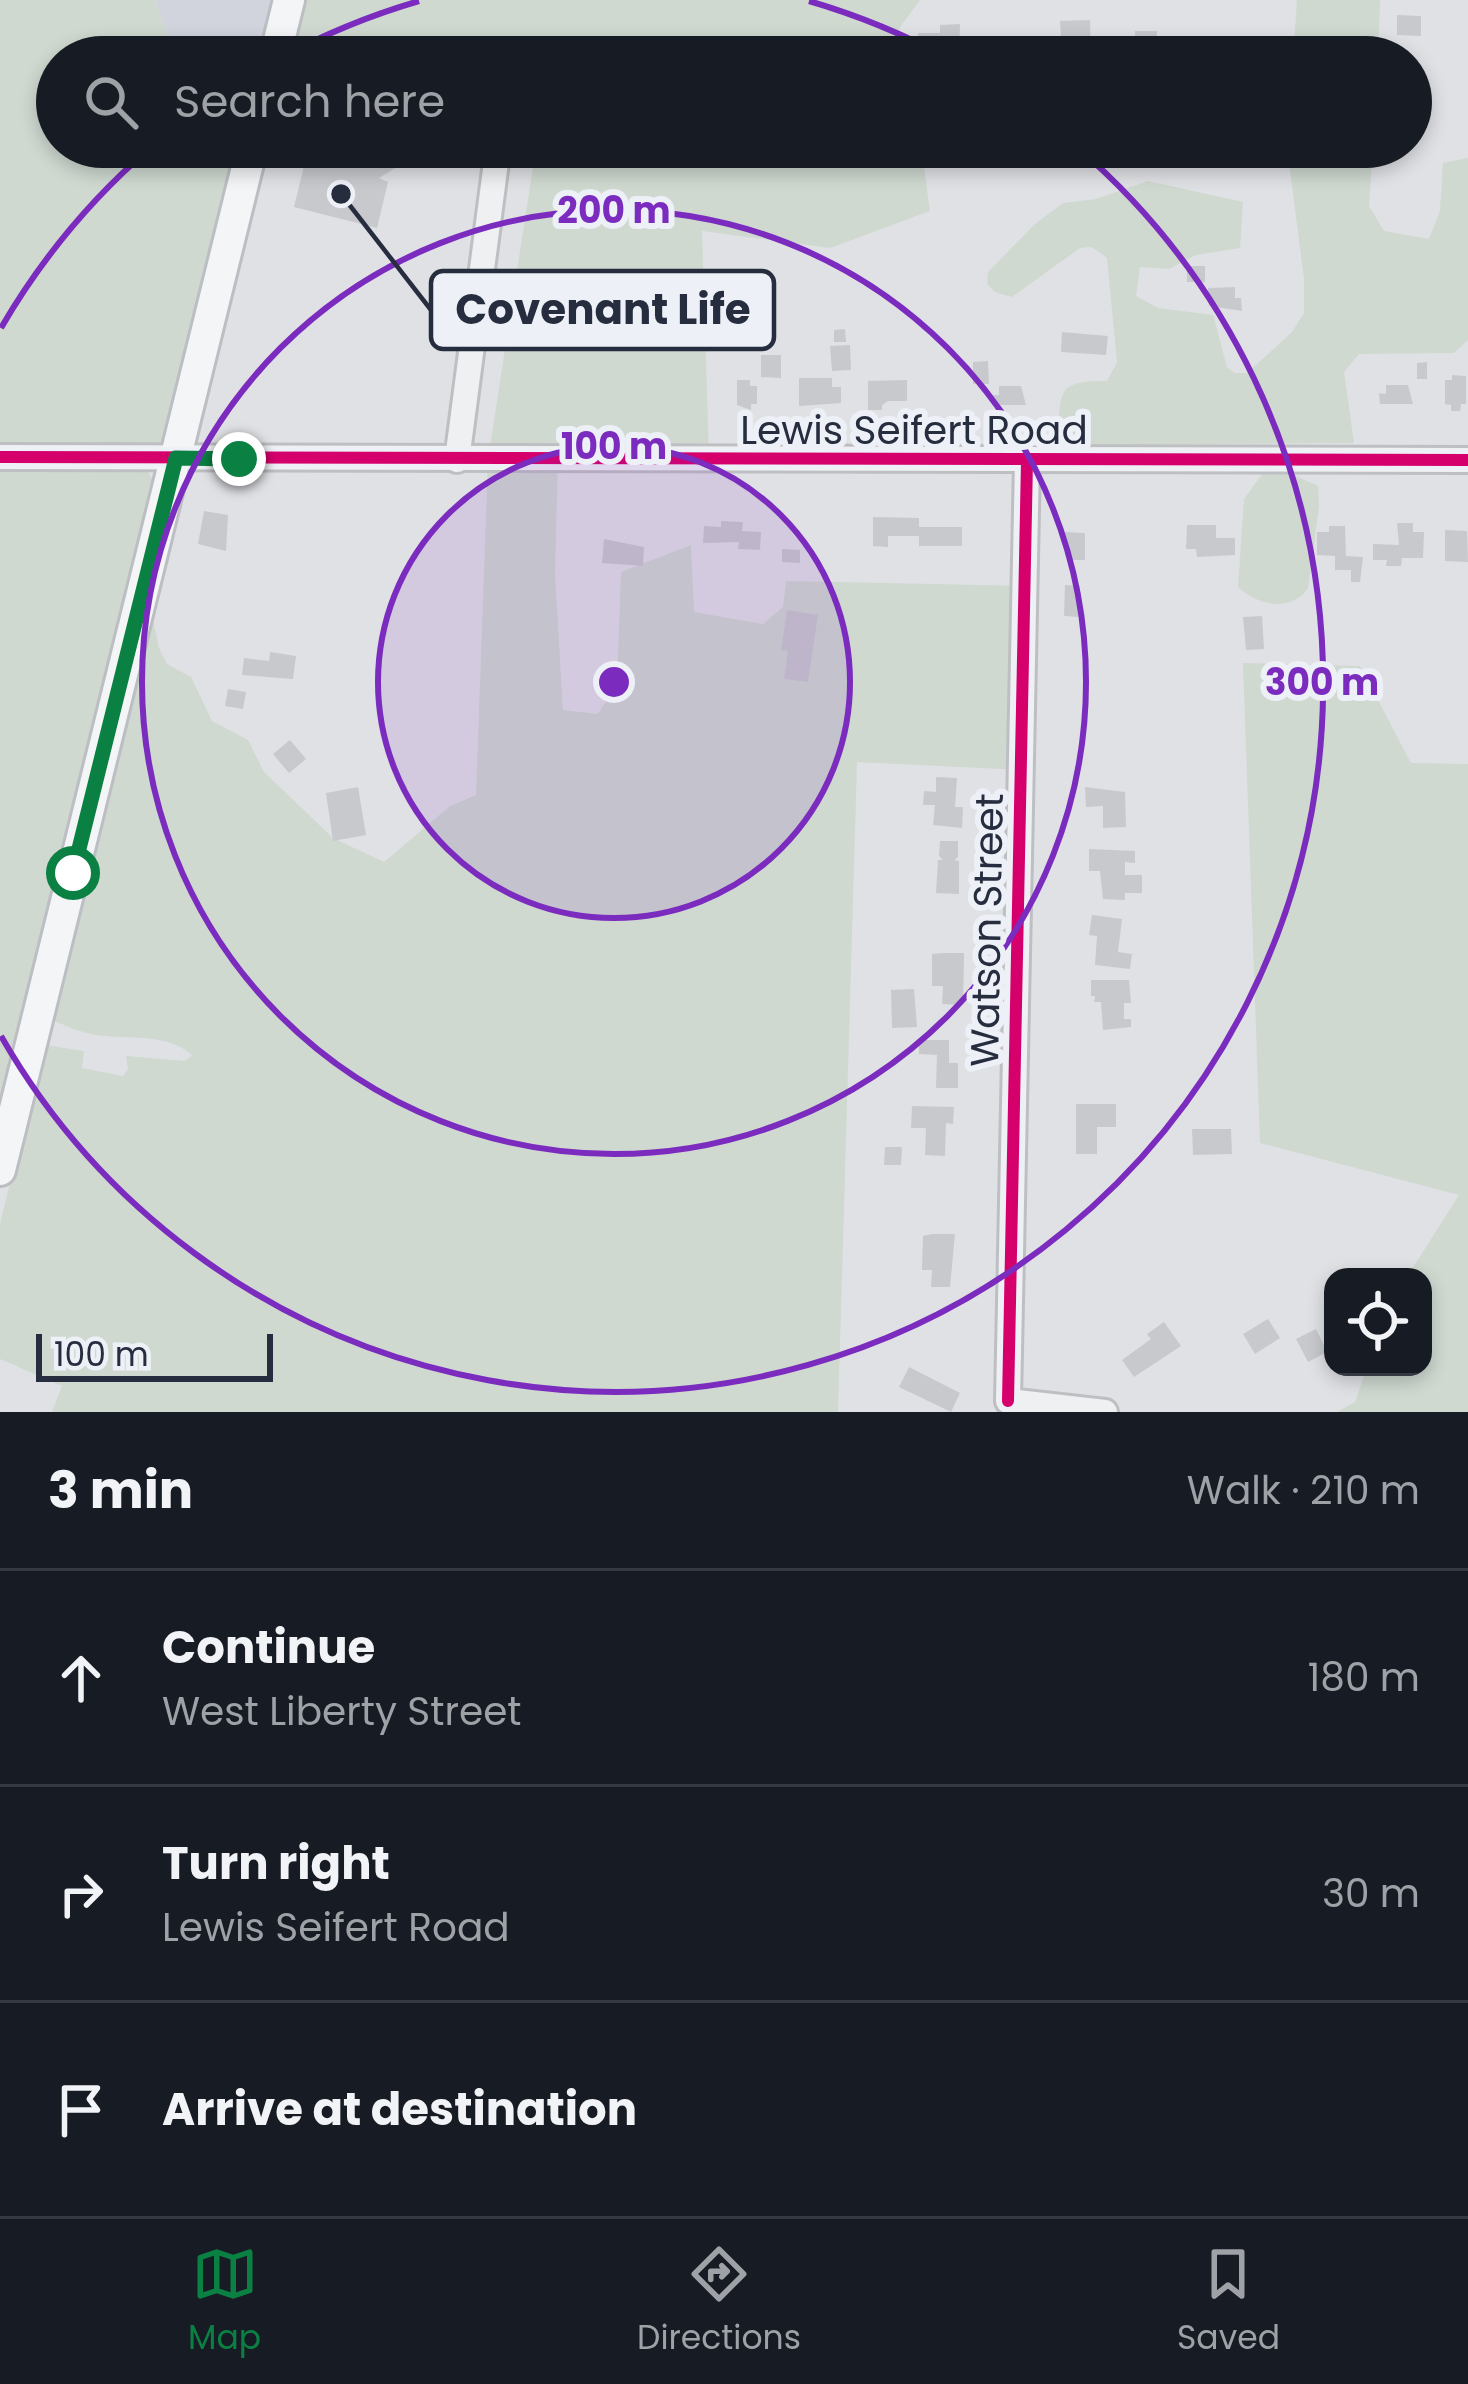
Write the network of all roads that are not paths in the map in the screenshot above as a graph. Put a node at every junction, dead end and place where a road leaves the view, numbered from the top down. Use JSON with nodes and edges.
{"nodes":[{"id":1,"x":289,"y":0,"type":"edge"},
{"id":2,"x":280,"y":36,"type":"edge"},
{"id":3,"x":248,"y":168,"type":"edge"},
{"id":4,"x":495,"y":168,"type":"edge"},
{"id":5,"x":0,"y":457,"type":"edge"},
{"id":6,"x":176,"y":458,"type":"junction"},
{"id":7,"x":458,"y":460,"type":"junction"},
{"id":8,"x":1468,"y":460,"type":"edge"},
{"id":9,"x":1027,"y":461,"type":"junction"},
{"id":10,"x":0,"y":1170,"type":"edge"},
{"id":11,"x":1105,"y":1412,"type":"edge"}],
"edges":[{"from":1,"to":2,"type":"main road"},
{"from":3,"to":6,"type":"main road"},
{"from":4,"to":7,"type":"street"},
{"from":5,"to":6,"type":"street","name":"Lewis Seifert Road"},
{"from":6,"to":7,"type":"street","name":"Lewis Seifert Road"},
{"from":6,"to":10,"type":"main road"},
{"from":7,"to":9,"type":"street","name":"Lewis Seifert Road"},
{"from":8,"to":9,"type":"street","name":"Lewis Seifert Road"},
{"from":9,"to":11,"type":"street","name":"Watson Street"}]}
